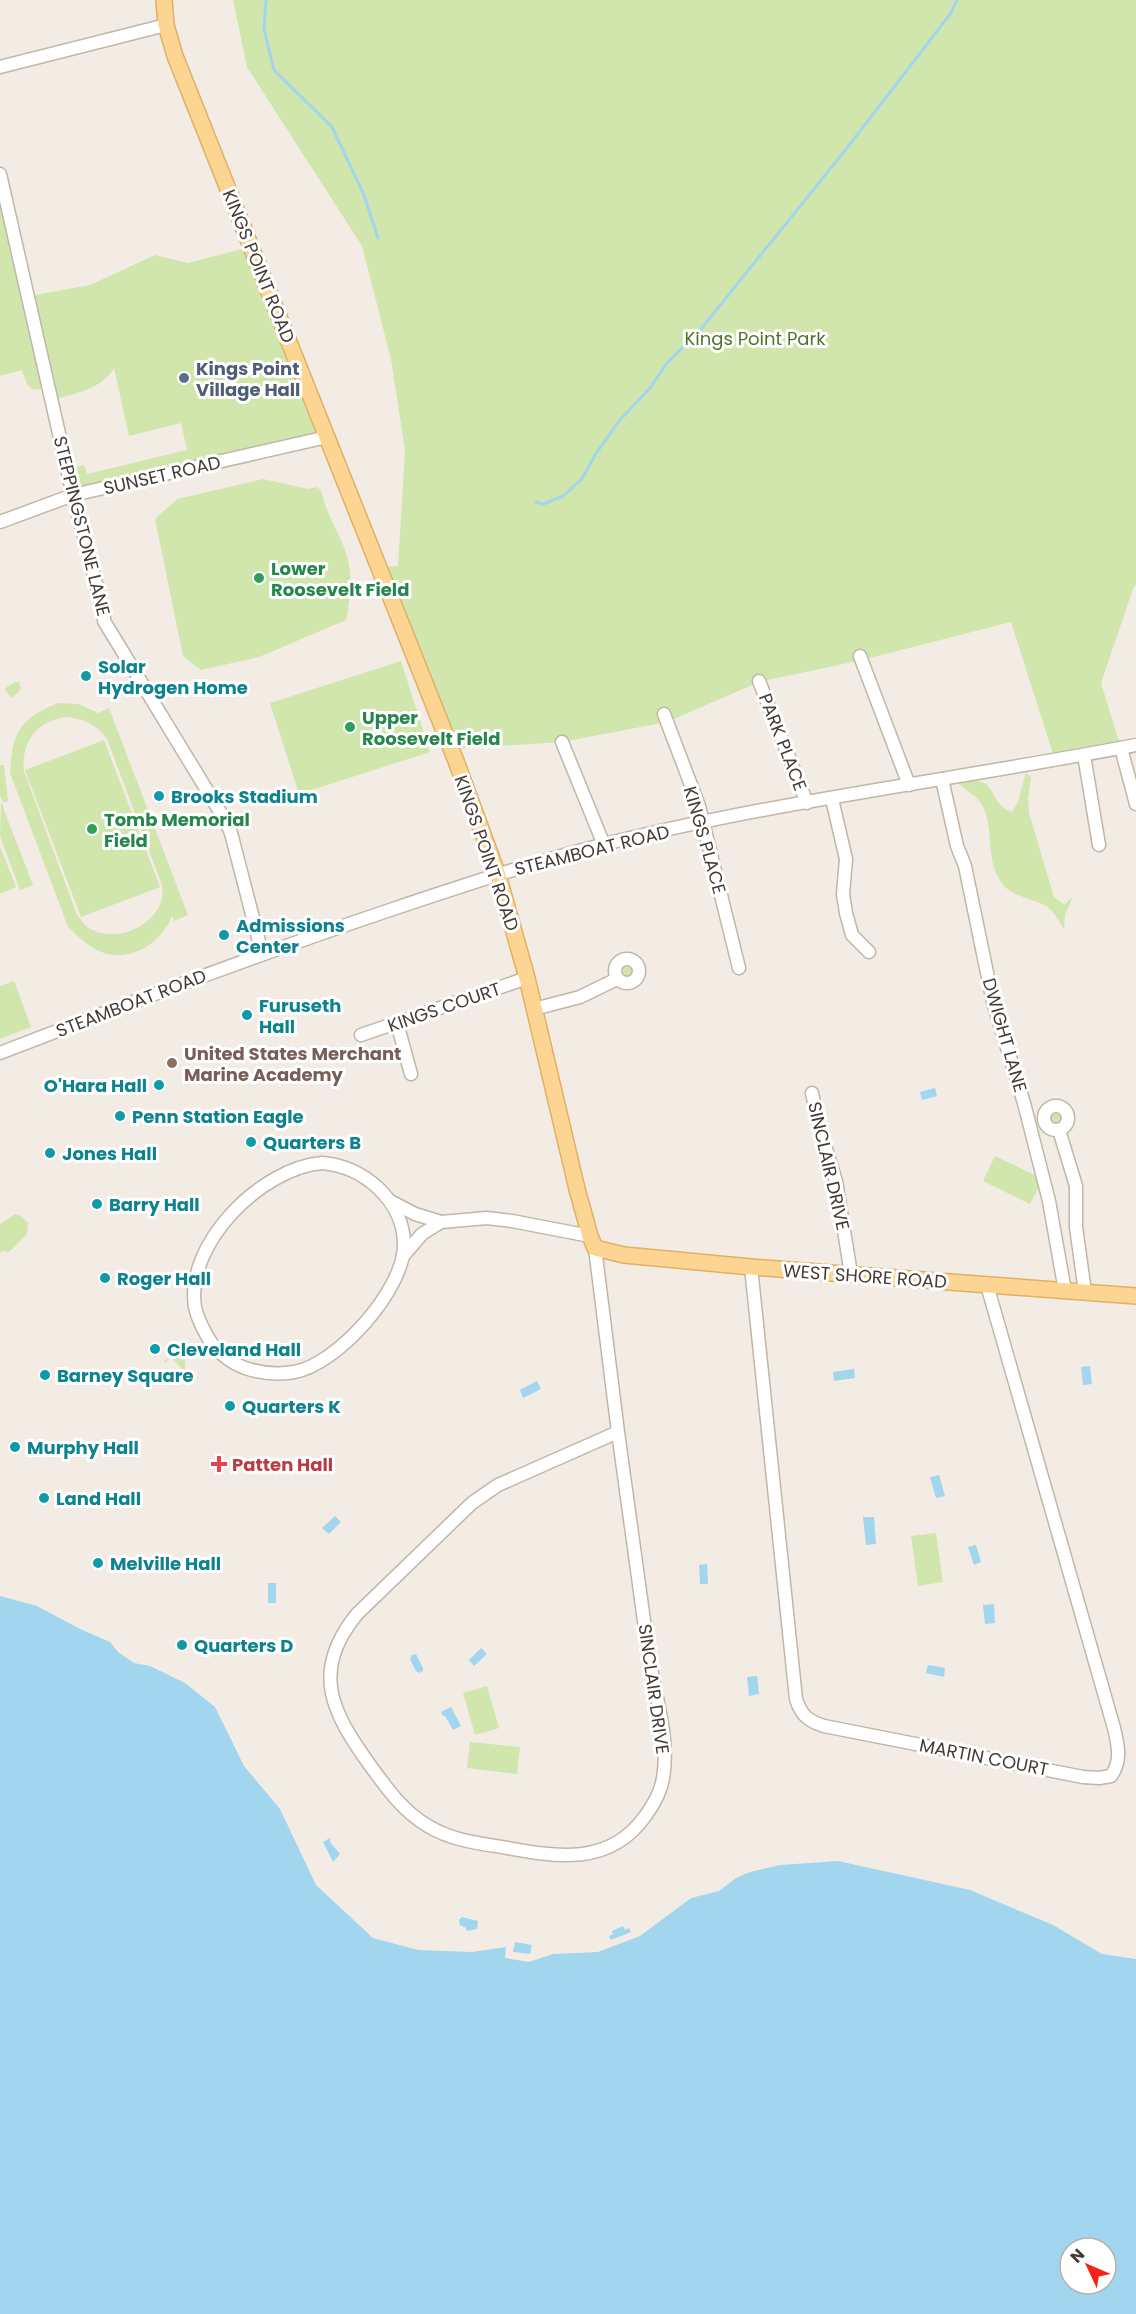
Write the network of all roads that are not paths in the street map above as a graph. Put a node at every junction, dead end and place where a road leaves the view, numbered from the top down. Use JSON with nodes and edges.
{"nodes":[{"id":1,"x":164,"y":0,"type":"edge"},
{"id":2,"x":166,"y":26,"type":"junction"},
{"id":3,"x":0,"y":67,"type":"edge"},
{"id":4,"x":0,"y":174,"type":"edge"},
{"id":5,"x":327,"y":437,"type":"junction"},
{"id":6,"x":73,"y":495,"type":"junction"},
{"id":7,"x":0,"y":522,"type":"edge"},
{"id":8,"x":860,"y":656,"type":"dead end"},
{"id":9,"x":759,"y":681,"type":"dead end"},
{"id":10,"x":664,"y":714,"type":"dead end"},
{"id":11,"x":562,"y":742,"type":"dead end"},
{"id":12,"x":1136,"y":746,"type":"edge"},
{"id":13,"x":1121,"y":748,"type":"junction"},
{"id":14,"x":1084,"y":755,"type":"junction"},
{"id":15,"x":942,"y":779,"type":"junction"},
{"id":16,"x":909,"y":785,"type":"junction"},
{"id":17,"x":832,"y":799,"type":"junction"},
{"id":18,"x":807,"y":803,"type":"junction"},
{"id":19,"x":1136,"y":804,"type":"edge"},
{"id":20,"x":703,"y":823,"type":"junction"},
{"id":21,"x":604,"y":845,"type":"junction"},
{"id":22,"x":1099,"y":845,"type":"dead end"},
{"id":23,"x":498,"y":874,"type":"junction"},
{"id":24,"x":869,"y":952,"type":"dead end"},
{"id":25,"x":261,"y":953,"type":"junction"},
{"id":26,"x":739,"y":968,"type":"dead end"},
{"id":27,"x":527,"y":978,"type":"junction"},
{"id":28,"x":617,"y":979,"type":"dead end"},
{"id":29,"x":534,"y":1009,"type":"junction"},
{"id":30,"x":397,"y":1023,"type":"junction"},
{"id":31,"x":362,"y":1035,"type":"dead end"},
{"id":32,"x":0,"y":1053,"type":"edge"},
{"id":33,"x":411,"y":1074,"type":"dead end"},
{"id":34,"x":813,"y":1093,"type":"dead end"},
{"id":35,"x":1059,"y":1130,"type":"dead end"},
{"id":36,"x":392,"y":1202,"type":"junction"},
{"id":37,"x":441,"y":1221,"type":"junction"},
{"id":38,"x":592,"y":1242,"type":"junction"},
{"id":39,"x":403,"y":1256,"type":"junction"},
{"id":40,"x":751,"y":1267,"type":"junction"},
{"id":41,"x":851,"y":1274,"type":"junction"},
{"id":42,"x":987,"y":1285,"type":"junction"},
{"id":43,"x":1065,"y":1291,"type":"junction"},
{"id":44,"x":1085,"y":1292,"type":"junction"},
{"id":45,"x":1136,"y":1296,"type":"edge"},
{"id":46,"x":618,"y":1432,"type":"junction"}],
"edges":[{"from":1,"to":2,"type":"main road","name":"KINGS POINT ROAD"},
{"from":2,"to":3,"type":"street"},
{"from":2,"to":5,"type":"main road","name":"KINGS POINT ROAD"},
{"from":4,"to":6,"type":"street","name":"STEPPINGSTONE LANE"},
{"from":5,"to":6,"type":"street","name":"SUNSET ROAD"},
{"from":5,"to":23,"type":"main road","name":"KINGS POINT ROAD"},
{"from":6,"to":7,"type":"street","name":"SUNSET ROAD"},
{"from":6,"to":25,"type":"street","name":"STEPPINGSTONE LANE"},
{"from":8,"to":16,"type":"street"},
{"from":9,"to":18,"type":"street","name":"PARK PLACE"},
{"from":10,"to":20,"type":"street","name":"KINGS PLACE"},
{"from":11,"to":21,"type":"street"},
{"from":12,"to":13,"type":"street","name":"STEAMBOAT ROAD"},
{"from":13,"to":14,"type":"street","name":"STEAMBOAT ROAD"},
{"from":13,"to":19,"type":"street"},
{"from":14,"to":15,"type":"street","name":"STEAMBOAT ROAD"},
{"from":14,"to":22,"type":"street"},
{"from":15,"to":16,"type":"street","name":"STEAMBOAT ROAD"},
{"from":15,"to":43,"type":"street","name":"DWIGHT LANE"},
{"from":16,"to":17,"type":"street","name":"STEAMBOAT ROAD"},
{"from":17,"to":18,"type":"street","name":"STEAMBOAT ROAD"},
{"from":17,"to":24,"type":"street"},
{"from":18,"to":20,"type":"street","name":"STEAMBOAT ROAD"},
{"from":20,"to":21,"type":"street","name":"STEAMBOAT ROAD"},
{"from":20,"to":26,"type":"street","name":"KINGS PLACE"},
{"from":21,"to":23,"type":"street","name":"STEAMBOAT ROAD"},
{"from":23,"to":25,"type":"street","name":"STEAMBOAT ROAD"},
{"from":23,"to":27,"type":"main road","name":"KINGS POINT ROAD"},
{"from":25,"to":32,"type":"street","name":"STEAMBOAT ROAD"},
{"from":27,"to":29,"type":"main road","name":"KINGS POINT ROAD"},
{"from":27,"to":30,"type":"street","name":"KINGS COURT"},
{"from":28,"to":29,"type":"street"},
{"from":29,"to":38,"type":"main road","name":"KINGS POINT ROAD"},
{"from":30,"to":31,"type":"street","name":"KINGS COURT"},
{"from":30,"to":33,"type":"street"},
{"from":34,"to":41,"type":"street","name":"SINCLAIR DRIVE"},
{"from":35,"to":44,"type":"street"},
{"from":36,"to":37,"type":"street"},
{"from":36,"to":39,"type":"street"},
{"from":36,"to":39,"type":"street"},
{"from":37,"to":38,"type":"street"},
{"from":37,"to":39,"type":"street"},
{"from":38,"to":40,"type":"main road","name":"WEST SHORE ROAD"},
{"from":38,"to":46,"type":"street","name":"SINCLAIR DRIVE"},
{"from":40,"to":41,"type":"main road","name":"WEST SHORE ROAD"},
{"from":40,"to":42,"type":"street","name":"MARTIN COURT"},
{"from":41,"to":42,"type":"main road","name":"WEST SHORE ROAD"},
{"from":42,"to":43,"type":"main road","name":"WEST SHORE ROAD"},
{"from":43,"to":44,"type":"main road","name":"WEST SHORE ROAD"},
{"from":44,"to":45,"type":"main road","name":"WEST SHORE ROAD"},
{"from":46,"to":46,"type":"street","name":"SINCLAIR DRIVE"}]}
